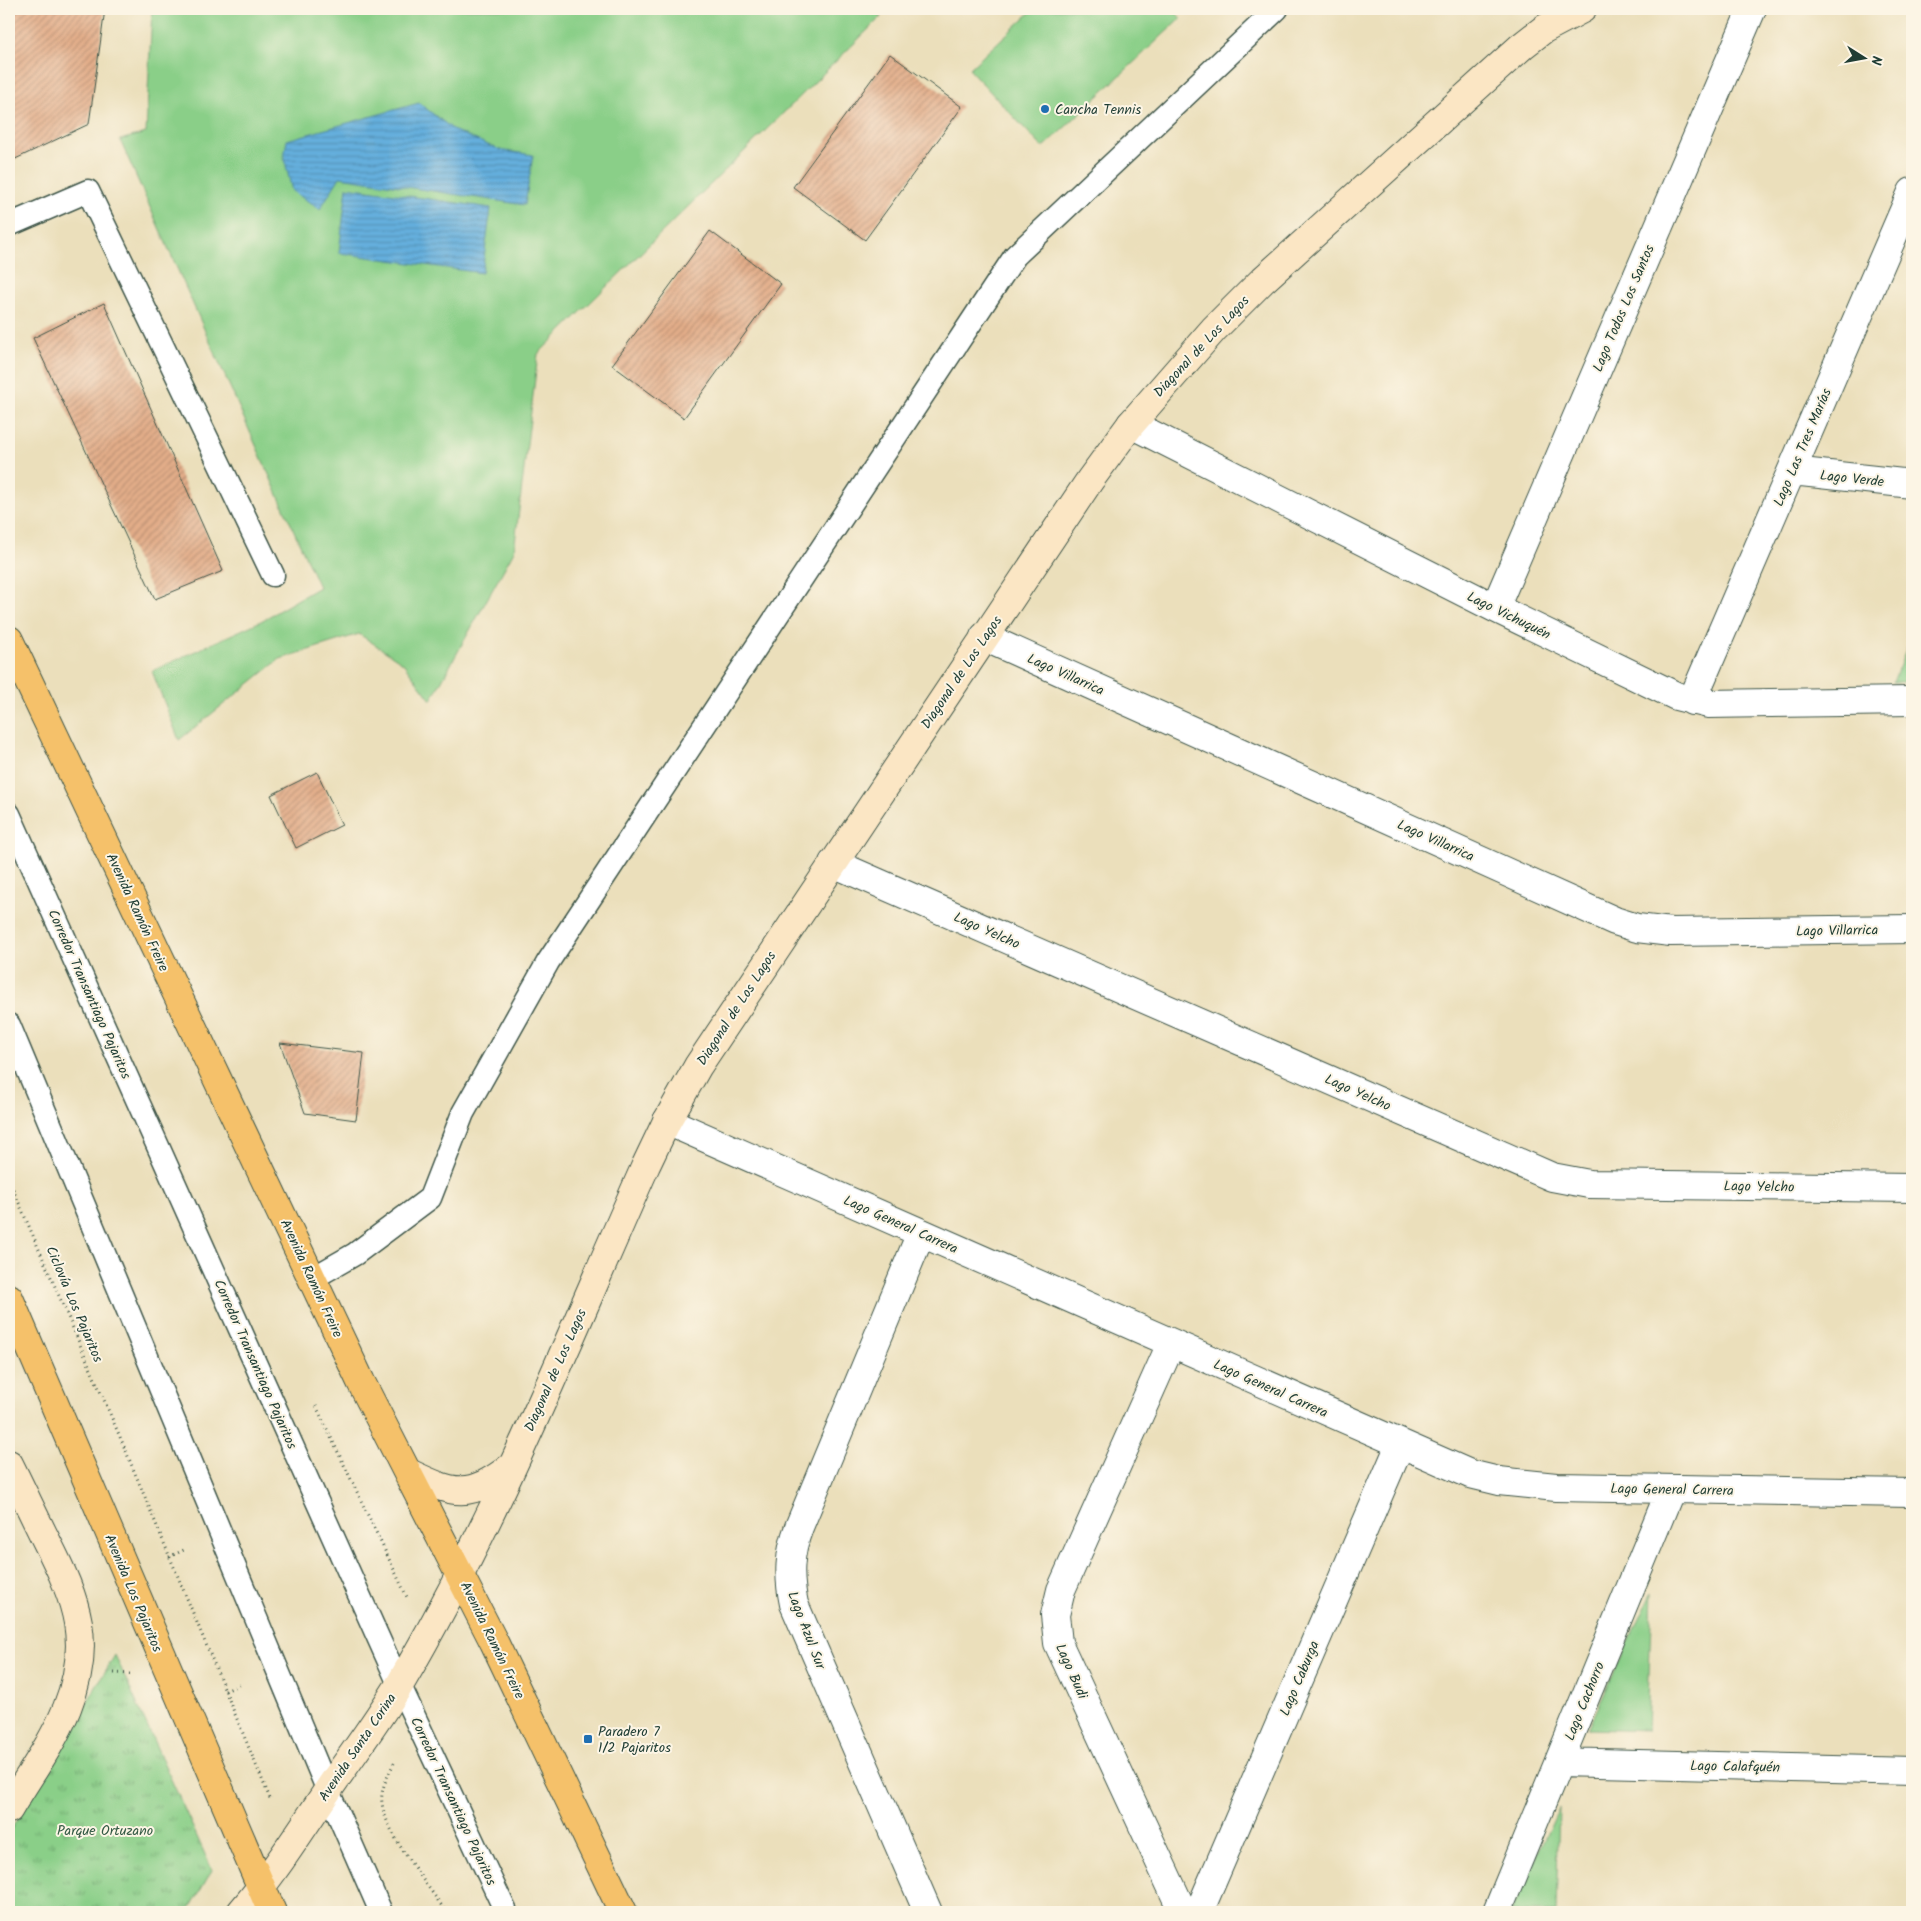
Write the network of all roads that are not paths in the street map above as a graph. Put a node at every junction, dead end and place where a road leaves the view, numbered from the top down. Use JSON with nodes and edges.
{"nodes":[{"id":1,"x":1277,"y":9,"type":"edge"},
{"id":2,"x":1582,"y":9,"type":"edge"},
{"id":3,"x":1752,"y":9,"type":"edge"},
{"id":4,"x":1912,"y":192,"type":"edge"},
{"id":5,"x":9,"y":225,"type":"edge"},
{"id":6,"x":1131,"y":424,"type":"junction"},
{"id":7,"x":1792,"y":471,"type":"junction"},
{"id":8,"x":1912,"y":484,"type":"edge"},
{"id":9,"x":273,"y":575,"type":"dead end"},
{"id":10,"x":1495,"y":608,"type":"junction"},
{"id":11,"x":984,"y":637,"type":"junction"},
{"id":12,"x":9,"y":640,"type":"edge"},
{"id":13,"x":1692,"y":701,"type":"junction"},
{"id":14,"x":1912,"y":701,"type":"edge"},
{"id":15,"x":9,"y":814,"type":"edge"},
{"id":16,"x":833,"y":863,"type":"junction"},
{"id":17,"x":1912,"y":929,"type":"edge"},
{"id":18,"x":9,"y":1025,"type":"edge"},
{"id":19,"x":667,"y":1121,"type":"junction"},
{"id":20,"x":1912,"y":1188,"type":"edge"},
{"id":21,"x":921,"y":1233,"type":"junction"},
{"id":22,"x":313,"y":1278,"type":"junction"},
{"id":23,"x":9,"y":1298,"type":"edge"},
{"id":24,"x":1171,"y":1344,"type":"junction"},
{"id":25,"x":1400,"y":1445,"type":"junction"},
{"id":26,"x":9,"y":1464,"type":"edge"},
{"id":27,"x":512,"y":1466,"type":"junction"},
{"id":28,"x":409,"y":1473,"type":"junction"},
{"id":29,"x":1671,"y":1489,"type":"junction"},
{"id":30,"x":1912,"y":1493,"type":"edge"},
{"id":31,"x":460,"y":1574,"type":"junction"},
{"id":32,"x":399,"y":1684,"type":"junction"},
{"id":33,"x":1559,"y":1762,"type":"junction"},
{"id":34,"x":1912,"y":1770,"type":"edge"},
{"id":35,"x":328,"y":1791,"type":"junction"},
{"id":36,"x":9,"y":1810,"type":"edge"},
{"id":37,"x":261,"y":1888,"type":"junction"},
{"id":38,"x":241,"y":1912,"type":"edge"},
{"id":39,"x":272,"y":1912,"type":"edge"},
{"id":40,"x":381,"y":1912,"type":"edge"},
{"id":41,"x":506,"y":1912,"type":"edge"},
{"id":42,"x":623,"y":1912,"type":"edge"},
{"id":43,"x":928,"y":1912,"type":"edge"},
{"id":44,"x":1183,"y":1912,"type":"edge"},
{"id":45,"x":1199,"y":1912,"type":"edge"},
{"id":46,"x":1497,"y":1912,"type":"edge"}],
"edges":[{"from":1,"to":22,"type":"lane"},
{"from":2,"to":6,"type":"main road","name":"Diagonal de Los Lagos"},
{"from":3,"to":10,"type":"street","name":"Lago Todos Los Santos"},
{"from":4,"to":7,"type":"street","name":"Lago Las Tres Marías"},
{"from":5,"to":9,"type":"lane"},
{"from":6,"to":10,"type":"street","name":"Lago Vichuquén"},
{"from":6,"to":11,"type":"main road","name":"Diagonal de Los Lagos"},
{"from":7,"to":8,"type":"street","name":"Lago Verde"},
{"from":7,"to":13,"type":"street","name":"Lago Las Tres Marías"},
{"from":10,"to":13,"type":"street","name":"Lago Vichuquén"},
{"from":11,"to":16,"type":"main road","name":"Diagonal de Los Lagos"},
{"from":11,"to":17,"type":"street","name":"Lago Villarrica"},
{"from":12,"to":22,"type":"main road","name":"Avenida Ramón Freire"},
{"from":13,"to":14,"type":"street","name":"Lago Vichuquén"},
{"from":15,"to":32,"type":"lane","name":"Corredor Transantiago Pajaritos"},
{"from":16,"to":19,"type":"main road","name":"Diagonal de Los Lagos"},
{"from":16,"to":20,"type":"street","name":"Lago Yelcho"},
{"from":18,"to":35,"type":"lane"},
{"from":19,"to":21,"type":"street","name":"Lago General Carrera"},
{"from":19,"to":27,"type":"main road","name":"Diagonal de Los Lagos"},
{"from":21,"to":24,"type":"street","name":"Lago General Carrera"},
{"from":21,"to":43,"type":"street","name":"Lago Azul Sur"},
{"from":22,"to":28,"type":"main road","name":"Avenida Ramón Freire"},
{"from":23,"to":37,"type":"main road","name":"Avenida Los Pajaritos"},
{"from":24,"to":25,"type":"street","name":"Lago General Carrera"},
{"from":24,"to":44,"type":"street","name":"Lago Budi"},
{"from":25,"to":29,"type":"street","name":"Lago General Carrera"},
{"from":25,"to":45,"type":"street","name":"Lago Caburga"},
{"from":26,"to":36,"type":"main road"},
{"from":27,"to":28,"type":"main road"},
{"from":27,"to":31,"type":"main road","name":"Diagonal de Los Lagos"},
{"from":28,"to":31,"type":"main road","name":"Avenida Ramón Freire"},
{"from":29,"to":30,"type":"street","name":"Lago General Carrera"},
{"from":29,"to":33,"type":"street","name":"Lago Cachorro"},
{"from":31,"to":32,"type":"main road","name":"Avenida Santa Corina"},
{"from":31,"to":42,"type":"main road","name":"Avenida Ramón Freire"},
{"from":32,"to":35,"type":"main road","name":"Avenida Santa Corina"},
{"from":32,"to":41,"type":"lane","name":"Corredor Transantiago Pajaritos"},
{"from":33,"to":34,"type":"street","name":"Lago Calafquén"},
{"from":33,"to":46,"type":"street","name":"Lago Cachorro"},
{"from":35,"to":37,"type":"main road","name":"Avenida Santa Corina"},
{"from":35,"to":40,"type":"lane"},
{"from":37,"to":38,"type":"main road","name":"Avenida Santa Corina"},
{"from":37,"to":39,"type":"main road","name":"Avenida Los Pajaritos"}]}
